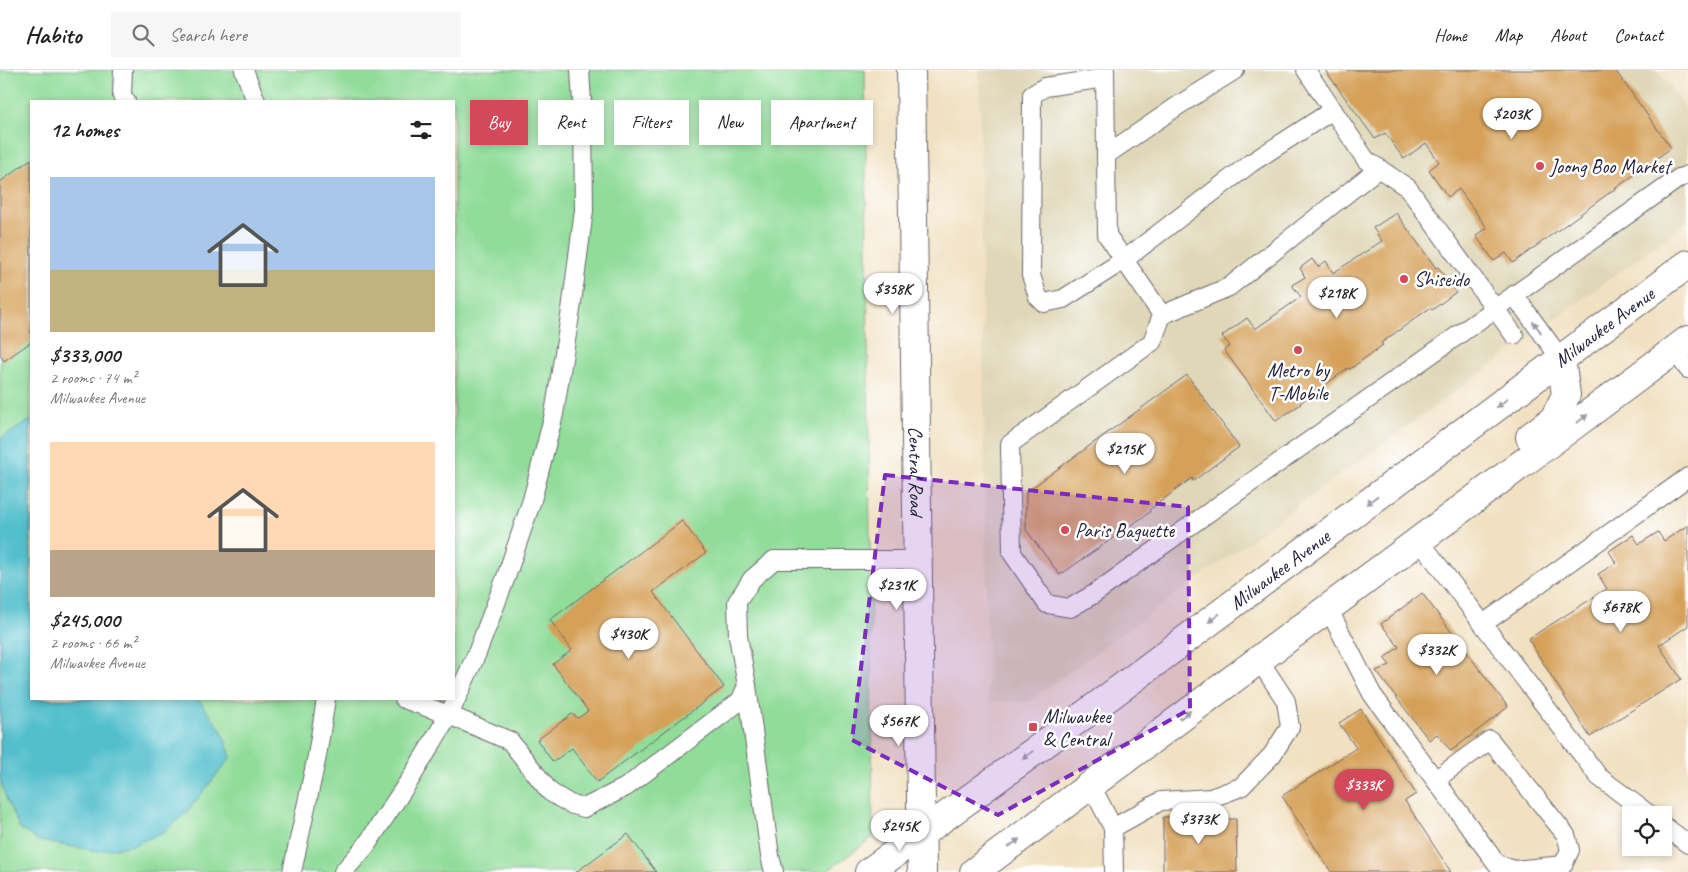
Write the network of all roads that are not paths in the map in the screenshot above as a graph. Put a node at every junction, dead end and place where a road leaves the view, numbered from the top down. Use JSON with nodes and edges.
{"nodes":[{"id":1,"x":123,"y":70,"type":"edge"},
{"id":2,"x":244,"y":70,"type":"edge"},
{"id":3,"x":580,"y":70,"type":"edge"},
{"id":4,"x":911,"y":70,"type":"edge"},
{"id":5,"x":1235,"y":70,"type":"edge"},
{"id":6,"x":1306,"y":70,"type":"edge"},
{"id":7,"x":1105,"y":74,"type":"edge"},
{"id":8,"x":125,"y":100,"type":"edge"},
{"id":9,"x":256,"y":100,"type":"edge"},
{"id":10,"x":1333,"y":110,"type":"junction"},
{"id":11,"x":1106,"y":154,"type":"junction"},
{"id":12,"x":1379,"y":168,"type":"junction"},
{"id":13,"x":1688,"y":175,"type":"edge"},
{"id":14,"x":1124,"y":260,"type":"junction"},
{"id":15,"x":1688,"y":264,"type":"edge"},
{"id":16,"x":1514,"y":295,"type":"junction"},
{"id":17,"x":1495,"y":308,"type":"junction"},
{"id":18,"x":1162,"y":315,"type":"junction"},
{"id":19,"x":1514,"y":335,"type":"dead end"},
{"id":20,"x":1683,"y":353,"type":"edge"},
{"id":21,"x":1561,"y":359,"type":"junction"},
{"id":22,"x":1688,"y":477,"type":"edge"},
{"id":23,"x":1419,"y":540,"type":"junction"},
{"id":24,"x":918,"y":560,"type":"junction"},
{"id":25,"x":1375,"y":574,"type":"junction"},
{"id":26,"x":1328,"y":608,"type":"junction"},
{"id":27,"x":1483,"y":624,"type":"junction"},
{"id":28,"x":1259,"y":660,"type":"junction"},
{"id":29,"x":747,"y":686,"type":"junction"},
{"id":30,"x":326,"y":700,"type":"edge"},
{"id":31,"x":407,"y":700,"type":"edge"},
{"id":32,"x":449,"y":715,"type":"junction"},
{"id":33,"x":1435,"y":780,"type":"junction"},
{"id":34,"x":1091,"y":785,"type":"junction"},
{"id":35,"x":1638,"y":806,"type":"edge"},
{"id":36,"x":1113,"y":828,"type":"junction"},
{"id":37,"x":921,"y":832,"type":"junction"},
{"id":38,"x":1672,"y":832,"type":"edge"},
{"id":39,"x":1688,"y":844,"type":"edge"},
{"id":40,"x":292,"y":872,"type":"edge"},
{"id":41,"x":343,"y":872,"type":"edge"},
{"id":42,"x":774,"y":872,"type":"edge"},
{"id":43,"x":869,"y":872,"type":"edge"},
{"id":44,"x":922,"y":872,"type":"edge"},
{"id":45,"x":974,"y":872,"type":"edge"},
{"id":46,"x":1114,"y":872,"type":"edge"}],
"edges":[{"from":1,"to":8,"type":"lane"},
{"from":2,"to":9,"type":"lane"},
{"from":3,"to":32,"type":"lane"},
{"from":4,"to":24,"type":"main road","name":"Central Road"},
{"from":5,"to":11,"type":"lane"},
{"from":6,"to":10,"type":"lane"},
{"from":7,"to":11,"type":"lane"},
{"from":7,"to":14,"type":"lane"},
{"from":10,"to":12,"type":"lane"},
{"from":10,"to":14,"type":"lane"},
{"from":11,"to":14,"type":"lane"},
{"from":12,"to":17,"type":"lane"},
{"from":12,"to":18,"type":"lane"},
{"from":13,"to":16,"type":"lane"},
{"from":14,"to":18,"type":"lane"},
{"from":15,"to":21,"type":"main road","name":"Milwaukee Avenue"},
{"from":16,"to":17,"type":"lane"},
{"from":21,"to":16,"type":"lane","one_way":true},
{"from":17,"to":18,"type":"lane"},
{"from":17,"to":19,"type":"lane"},
{"from":23,"to":20,"type":"main road","one_way":true},
{"from":21,"to":25,"type":"main road"},
{"from":21,"to":37,"type":"main road","name":"Milwaukee Avenue","one_way":true},
{"from":22,"to":27,"type":"lane"},
{"from":23,"to":25,"type":"main road"},
{"from":23,"to":27,"type":"lane"},
{"from":24,"to":29,"type":"lane"},
{"from":24,"to":37,"type":"main road","name":"Central Road"},
{"from":25,"to":26,"type":"main road"},
{"from":26,"to":28,"type":"main road"},
{"from":26,"to":33,"type":"lane"},
{"from":27,"to":35,"type":"lane"},
{"from":34,"to":28,"type":"main road","one_way":true},
{"from":28,"to":36,"type":"lane"},
{"from":29,"to":32,"type":"lane"},
{"from":29,"to":42,"type":"lane"},
{"from":30,"to":40,"type":"lane"},
{"from":31,"to":32,"type":"lane"},
{"from":32,"to":41,"type":"lane"},
{"from":33,"to":33,"type":"lane"},
{"from":34,"to":36,"type":"lane"},
{"from":45,"to":34,"type":"main road","one_way":true},
{"from":36,"to":46,"type":"lane"},
{"from":37,"to":43,"type":"main road","name":"Milwaukee Avenue"},
{"from":37,"to":44,"type":"main road","name":"Central Road"},
{"from":38,"to":39,"type":"lane"}]}
